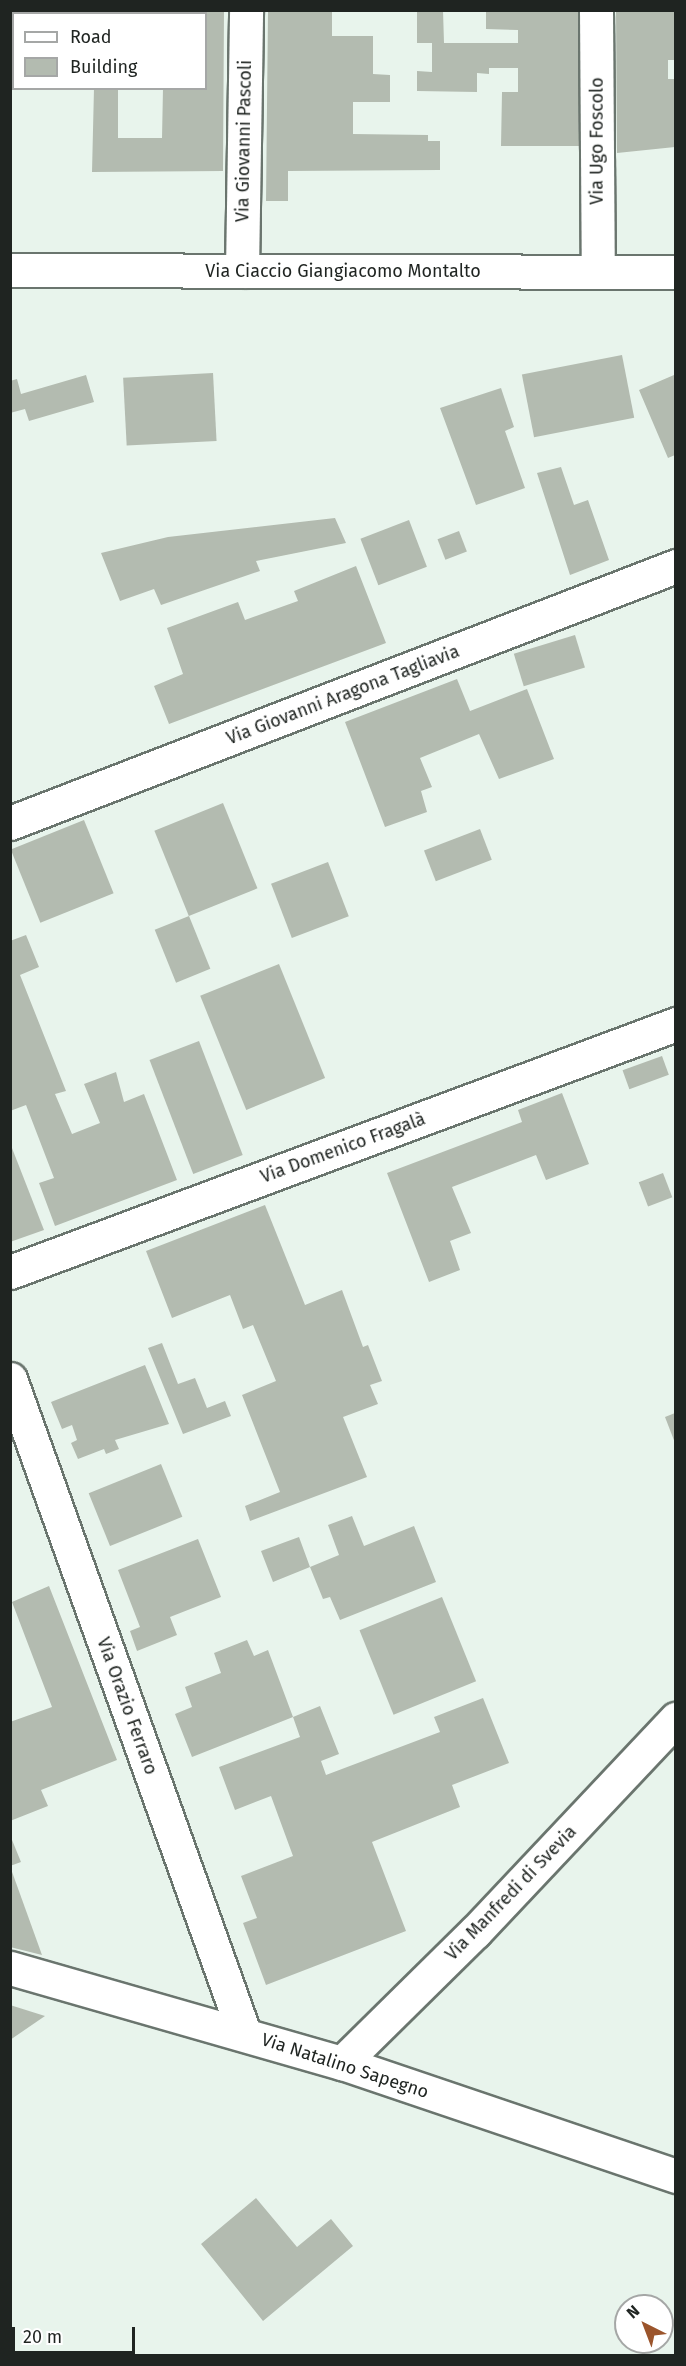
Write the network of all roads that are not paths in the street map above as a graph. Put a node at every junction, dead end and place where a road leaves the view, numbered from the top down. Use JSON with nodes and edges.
{"nodes":[{"id":1,"x":246,"y":10,"type":"edge"},
{"id":2,"x":596,"y":10,"type":"edge"},
{"id":3,"x":10,"y":270,"type":"edge"},
{"id":4,"x":242,"y":271,"type":"junction"},
{"id":5,"x":598,"y":272,"type":"junction"},
{"id":6,"x":675,"y":272,"type":"edge"},
{"id":7,"x":675,"y":566,"type":"edge"},
{"id":8,"x":10,"y":823,"type":"edge"},
{"id":9,"x":675,"y":1024,"type":"edge"},
{"id":10,"x":10,"y":1272,"type":"edge"},
{"id":11,"x":10,"y":1379,"type":"edge"},
{"id":12,"x":675,"y":1719,"type":"edge"},
{"id":13,"x":10,"y":1968,"type":"edge"},
{"id":14,"x":244,"y":2033,"type":"junction"},
{"id":15,"x":342,"y":2063,"type":"junction"},
{"id":16,"x":675,"y":2176,"type":"edge"}],
"edges":[{"from":1,"to":4,"type":"street","name":"Via Giovanni Pascoli"},
{"from":2,"to":5,"type":"street","name":"Via Ugo Foscolo"},
{"from":3,"to":4,"type":"street","name":"Via Ciaccio Giangiacomo Montalto"},
{"from":4,"to":5,"type":"street","name":"Via Ciaccio Giangiacomo Montalto"},
{"from":5,"to":6,"type":"street","name":"Via Ciaccio Giangiacomo Montalto"},
{"from":7,"to":8,"type":"street","name":"Via Giovanni Aragona Tagliavia"},
{"from":9,"to":10,"type":"street","name":"Via Domenico Fragalà"},
{"from":11,"to":14,"type":"street","name":"Via Orazio Ferraro"},
{"from":12,"to":15,"type":"street","name":"Via Manfredi di Svevia"},
{"from":13,"to":14,"type":"street","name":"Via Natalino Sapegno"},
{"from":14,"to":15,"type":"street","name":"Via Natalino Sapegno"},
{"from":15,"to":16,"type":"street","name":"Via Natalino Sapegno"}]}
